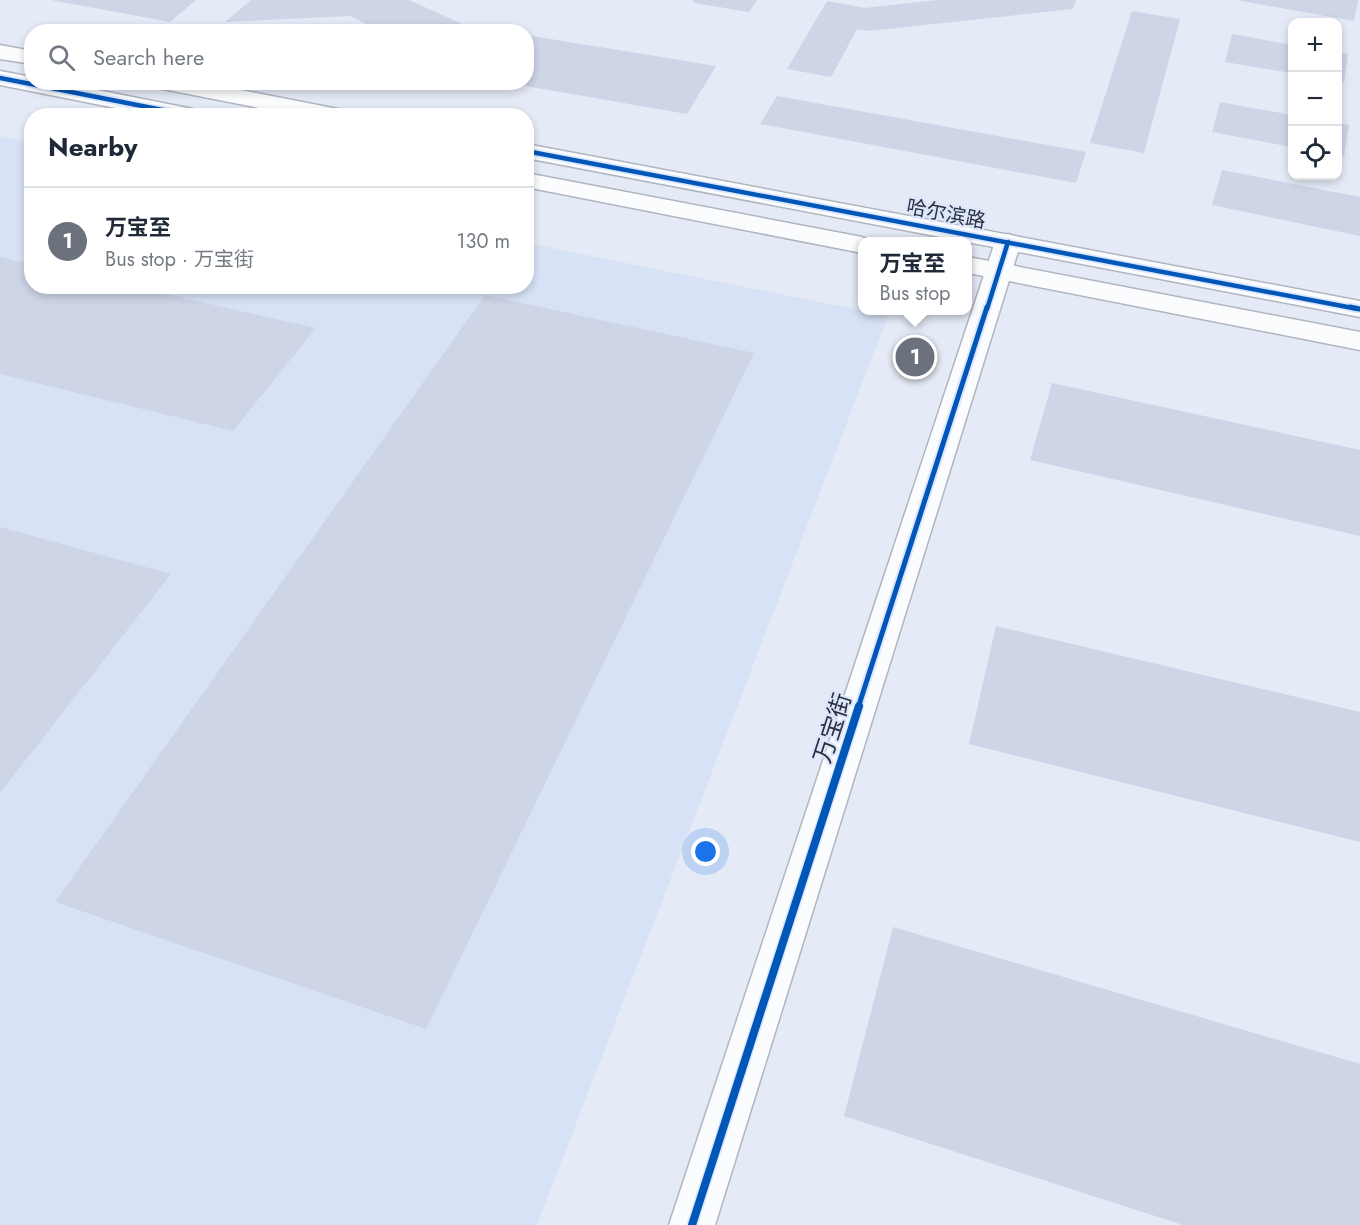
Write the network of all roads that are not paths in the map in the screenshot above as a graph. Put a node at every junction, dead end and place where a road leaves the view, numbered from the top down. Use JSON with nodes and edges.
{"nodes":[{"id":1,"x":0,"y":52,"type":"edge"},
{"id":2,"x":24,"y":56,"type":"edge"},
{"id":3,"x":0,"y":78,"type":"edge"},
{"id":4,"x":24,"y":83,"type":"edge"},
{"id":5,"x":61,"y":90,"type":"edge"},
{"id":6,"x":204,"y":90,"type":"edge"},
{"id":7,"x":152,"y":108,"type":"edge"},
{"id":8,"x":297,"y":108,"type":"edge"},
{"id":9,"x":534,"y":153,"type":"edge"},
{"id":10,"x":534,"y":182,"type":"edge"},
{"id":11,"x":896,"y":237,"type":"edge"},
{"id":12,"x":858,"y":244,"type":"edge"},
{"id":13,"x":972,"y":255,"type":"edge"},
{"id":14,"x":991,"y":259,"type":"edge"},
{"id":15,"x":1360,"y":309,"type":"edge"},
{"id":16,"x":1360,"y":341,"type":"edge"},
{"id":17,"x":692,"y":1225,"type":"edge"}],
"edges":[{"from":1,"to":2,"type":"street"},
{"from":3,"to":4,"type":"street"},
{"from":5,"to":7,"type":"street"},
{"from":6,"to":8,"type":"street"},
{"from":9,"to":11,"type":"street","name":"哈尔滨路"},
{"from":10,"to":12,"type":"street"},
{"from":13,"to":14,"type":"street","name":"哈尔滨路"},
{"from":14,"to":15,"type":"street","name":"哈尔滨路"},
{"from":14,"to":16,"type":"street","name":"哈尔滨路"},
{"from":14,"to":17,"type":"street","name":"万宝街"}]}
